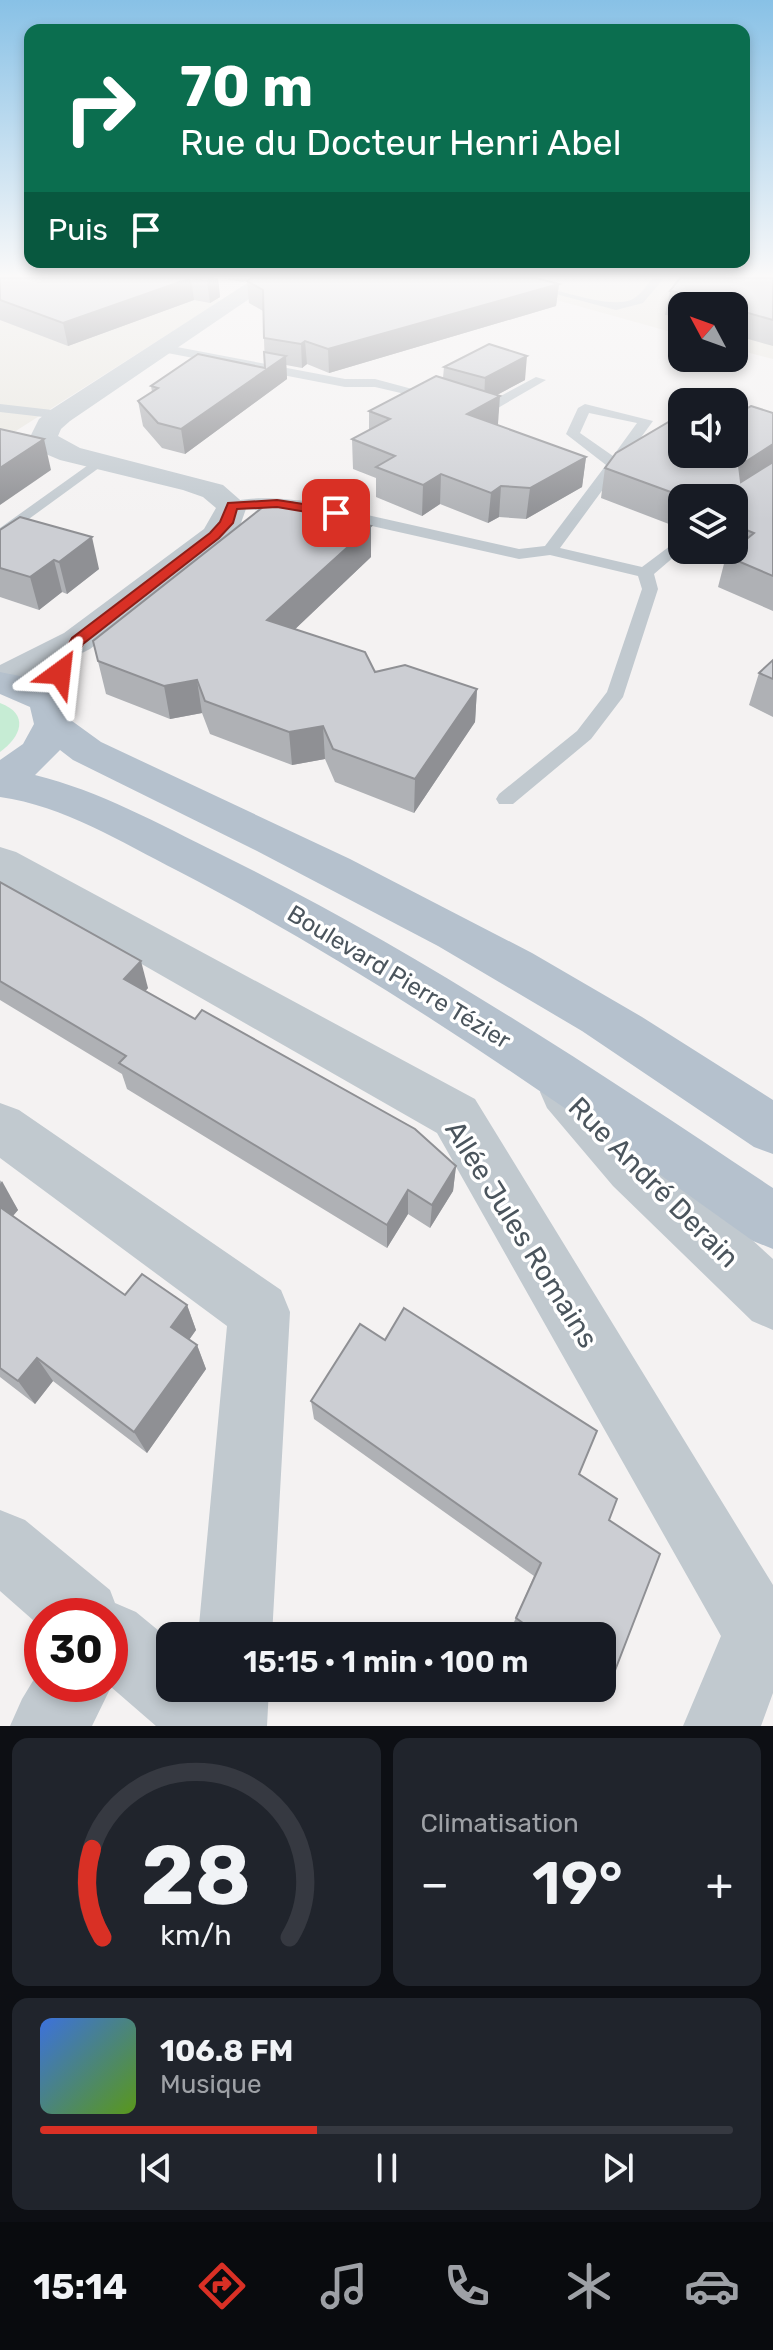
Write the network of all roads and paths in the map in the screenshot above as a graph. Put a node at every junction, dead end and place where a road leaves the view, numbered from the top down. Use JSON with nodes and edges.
{"nodes":[{"id":1,"x":145,"y":359,"type":"edge"},
{"id":2,"x":216,"y":359,"type":"edge"},
{"id":3,"x":540,"y":380,"type":"dead end"},
{"id":4,"x":0,"y":408,"type":"edge"},
{"id":5,"x":61,"y":415,"type":"junction"},
{"id":6,"x":98,"y":462,"type":"junction"},
{"id":7,"x":614,"y":464,"type":"junction"},
{"id":8,"x":232,"y":506,"type":"junction"},
{"id":9,"x":0,"y":535,"type":"edge"},
{"id":10,"x":550,"y":550,"type":"junction"},
{"id":11,"x":668,"y":554,"type":"edge"},
{"id":12,"x":645,"y":573,"type":"junction"},
{"id":13,"x":77,"y":641,"type":"junction"},
{"id":14,"x":0,"y":681,"type":"edge"},
{"id":15,"x":51,"y":716,"type":"junction"},
{"id":16,"x":0,"y":780,"type":"edge"},
{"id":17,"x":506,"y":799,"type":"dead end"},
{"id":18,"x":0,"y":863,"type":"edge"},
{"id":19,"x":537,"y":1061,"type":"junction"},
{"id":20,"x":0,"y":1127,"type":"edge"},
{"id":21,"x":773,"y":1130,"type":"edge"},
{"id":22,"x":773,"y":1221,"type":"edge"},
{"id":23,"x":773,"y":1300,"type":"edge"},
{"id":24,"x":0,"y":1545,"type":"edge"},
{"id":25,"x":63,"y":1598,"type":"edge"},
{"id":26,"x":236,"y":1622,"type":"edge"},
{"id":27,"x":766,"y":1627,"type":"edge"},
{"id":28,"x":128,"y":1653,"type":"edge"},
{"id":29,"x":63,"y":1702,"type":"edge"},
{"id":30,"x":230,"y":1702,"type":"edge"},
{"id":31,"x":49,"y":1726,"type":"edge"},
{"id":32,"x":215,"y":1726,"type":"edge"},
{"id":33,"x":228,"y":1726,"type":"edge"},
{"id":34,"x":722,"y":1726,"type":"edge"}],
"edges":[{"from":1,"to":5,"type":"street"},
{"from":2,"to":3,"type":"lane"},
{"from":4,"to":5,"type":"lane"},
{"from":5,"to":6,"type":"street"},
{"from":6,"to":8,"type":"street"},
{"from":6,"to":9,"type":"lane"},
{"from":7,"to":7,"type":"lane"},
{"from":7,"to":10,"type":"lane"},
{"from":8,"to":10,"type":"lane"},
{"from":8,"to":13,"type":"street"},
{"from":10,"to":12,"type":"lane"},
{"from":11,"to":12,"type":"lane"},
{"from":12,"to":17,"type":"lane"},
{"from":13,"to":14,"type":"street"},
{"from":13,"to":15,"type":"street"},
{"from":14,"to":15,"type":"main road"},
{"from":15,"to":16,"type":"main road"},
{"from":15,"to":21,"type":"main road"},
{"from":16,"to":19,"type":"main road","name":"Boulevard Pierre Tézier"},
{"from":18,"to":27,"type":"street","name":"Allée Jules Romains"},
{"from":19,"to":22,"type":"main road","name":"Boulevard Pierre Tézier"},
{"from":19,"to":23,"type":"street","name":"Rue André Derain"},
{"from":20,"to":26,"type":"street"},
{"from":24,"to":25,"type":"street"},
{"from":27,"to":34,"type":"street","name":"Allée Jules Romains"},
{"from":28,"to":32,"type":"street"},
{"from":29,"to":31,"type":"street"},
{"from":30,"to":33,"type":"street"}]}
